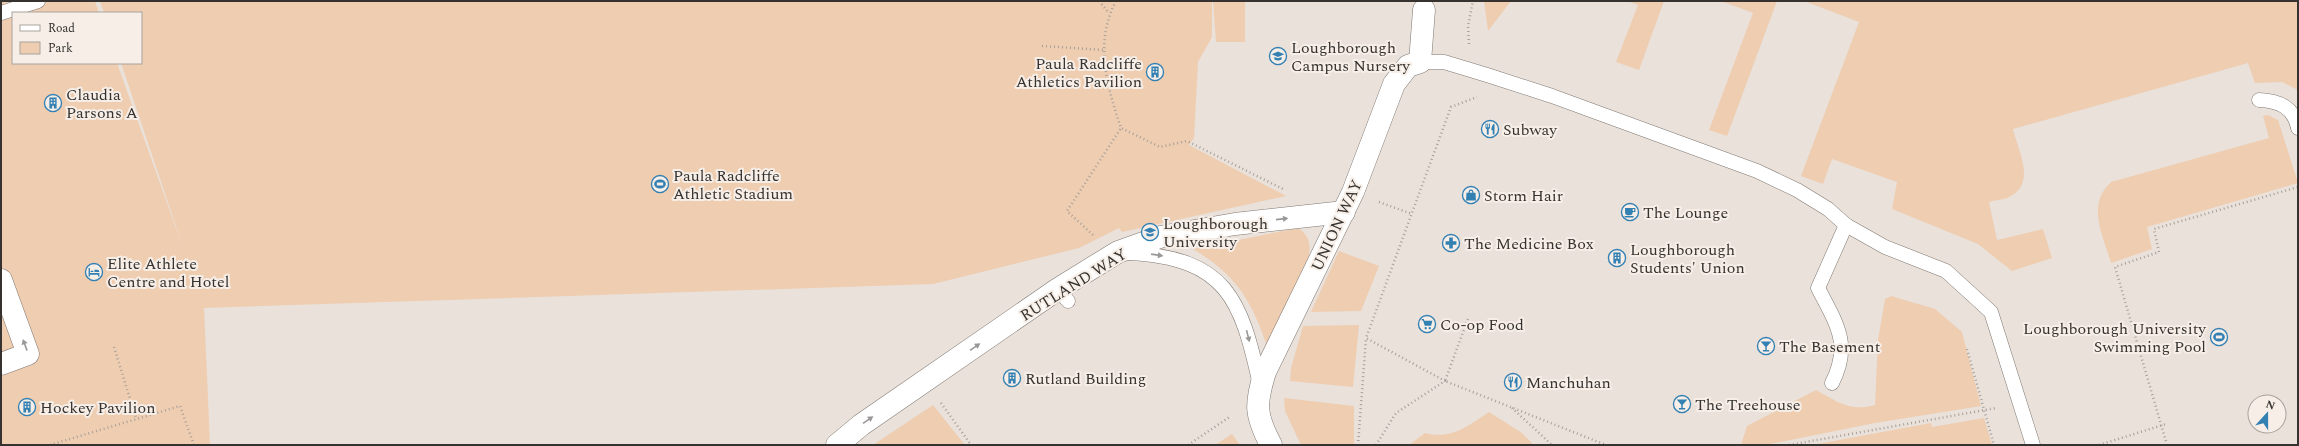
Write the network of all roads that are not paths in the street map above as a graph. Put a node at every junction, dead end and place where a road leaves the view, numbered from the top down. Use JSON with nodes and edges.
{"nodes":[{"id":1,"x":38,"y":1,"type":"edge"},
{"id":2,"x":1424,"y":10,"type":"dead end"},
{"id":3,"x":1,"y":13,"type":"edge"},
{"id":4,"x":1420,"y":62,"type":"junction"},
{"id":5,"x":2259,"y":100,"type":"dead end"},
{"id":6,"x":2298,"y":128,"type":"edge"},
{"id":7,"x":1344,"y":212,"type":"junction"},
{"id":8,"x":1846,"y":225,"type":"junction"},
{"id":9,"x":1118,"y":252,"type":"junction"},
{"id":10,"x":1,"y":280,"type":"edge"},
{"id":11,"x":1,"y":364,"type":"edge"},
{"id":12,"x":1832,"y":383,"type":"dead end"},
{"id":13,"x":1259,"y":396,"type":"junction"},
{"id":14,"x":837,"y":445,"type":"edge"},
{"id":15,"x":1271,"y":445,"type":"edge"},
{"id":16,"x":2033,"y":445,"type":"edge"}],
"edges":[{"from":1,"to":3,"type":"lane"},
{"from":2,"to":4,"type":"street"},
{"from":4,"to":7,"type":"street","name":"UNION WAY"},
{"from":4,"to":8,"type":"lane"},
{"from":5,"to":6,"type":"lane"},
{"from":9,"to":7,"type":"street","name":"RUTLAND WAY","one_way":true},
{"from":7,"to":13,"type":"street","name":"UNION WAY"},
{"from":8,"to":12,"type":"lane"},
{"from":8,"to":16,"type":"lane"},
{"from":9,"to":13,"type":"lane","one_way":true},
{"from":14,"to":9,"type":"street","name":"RUTLAND WAY","one_way":true},
{"from":11,"to":10,"type":"street","one_way":true},
{"from":13,"to":15,"type":"street","name":"UNION WAY"}]}
